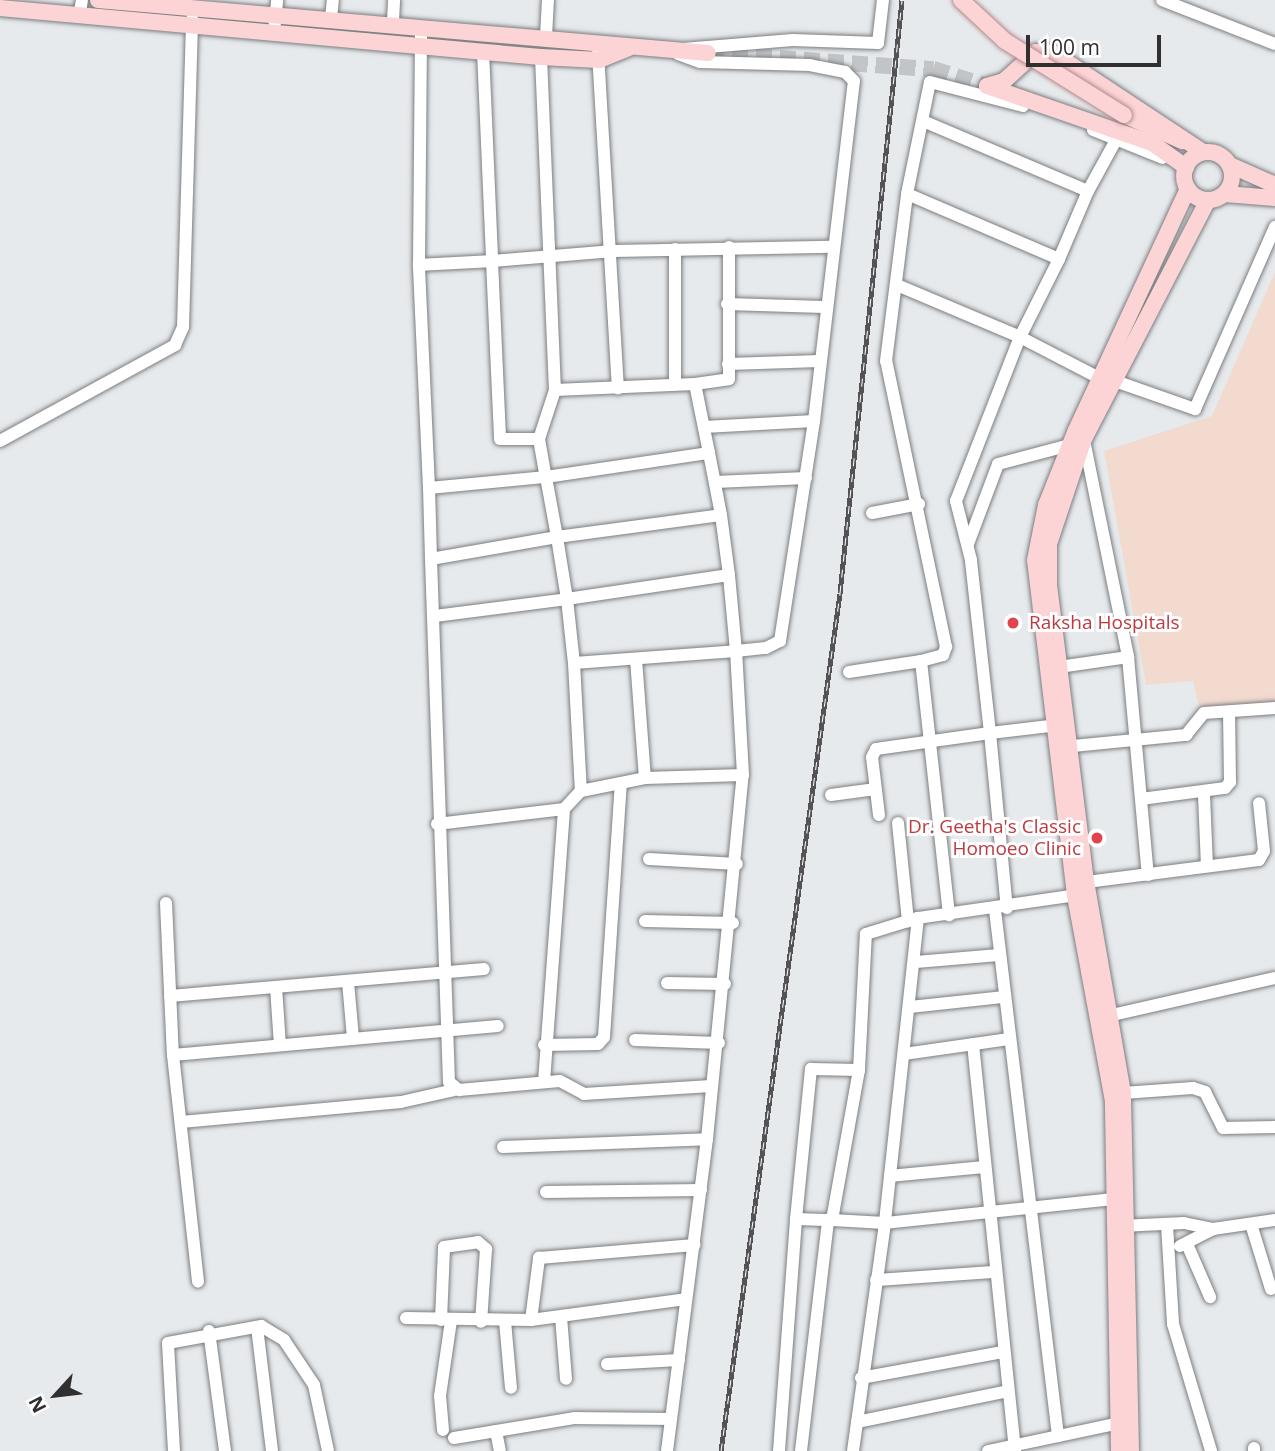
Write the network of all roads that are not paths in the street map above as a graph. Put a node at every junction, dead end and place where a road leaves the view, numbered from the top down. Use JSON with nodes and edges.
{"nodes":[{"id":1,"x":82,"y":0,"type":"edge"},
{"id":2,"x":98,"y":0,"type":"edge"},
{"id":3,"x":333,"y":0,"type":"edge"},
{"id":4,"x":394,"y":0,"type":"edge"},
{"id":5,"x":548,"y":0,"type":"edge"},
{"id":6,"x":883,"y":0,"type":"edge"},
{"id":7,"x":961,"y":0,"type":"edge"},
{"id":8,"x":1162,"y":0,"type":"edge"},
{"id":9,"x":156,"y":3,"type":"edge"},
{"id":10,"x":276,"y":7,"type":"edge"},
{"id":11,"x":0,"y":8,"type":"edge"},
{"id":12,"x":199,"y":11,"type":"edge"},
{"id":13,"x":79,"y":17,"type":"junction"},
{"id":14,"x":331,"y":18,"type":"junction"},
{"id":15,"x":393,"y":21,"type":"junction"},
{"id":16,"x":274,"y":31,"type":"junction"},
{"id":17,"x":421,"y":35,"type":"junction"},
{"id":18,"x":546,"y":37,"type":"junction"},
{"id":19,"x":597,"y":42,"type":"junction"},
{"id":20,"x":1275,"y":44,"type":"edge"},
{"id":21,"x":629,"y":48,"type":"junction"},
{"id":22,"x":484,"y":51,"type":"junction"},
{"id":23,"x":673,"y":52,"type":"junction"},
{"id":24,"x":708,"y":53,"type":"tunnel mouth"},
{"id":25,"x":541,"y":57,"type":"junction"},
{"id":26,"x":599,"y":60,"type":"junction"},
{"id":27,"x":923,"y":121,"type":"junction"},
{"id":28,"x":1116,"y":140,"type":"junction"},
{"id":29,"x":1192,"y":162,"type":"junction"},
{"id":30,"x":1230,"y":164,"type":"junction"},
{"id":31,"x":1275,"y":185,"type":"edge"},
{"id":32,"x":1188,"y":189,"type":"junction"},
{"id":33,"x":1087,"y":191,"type":"junction"},
{"id":34,"x":907,"y":194,"type":"junction"},
{"id":35,"x":1225,"y":194,"type":"junction"},
{"id":36,"x":1275,"y":198,"type":"edge"},
{"id":37,"x":1208,"y":200,"type":"junction"},
{"id":38,"x":1275,"y":228,"type":"edge"},
{"id":39,"x":729,"y":247,"type":"junction"},
{"id":40,"x":831,"y":247,"type":"junction"},
{"id":41,"x":675,"y":249,"type":"junction"},
{"id":42,"x":614,"y":251,"type":"junction"},
{"id":43,"x":552,"y":256,"type":"junction"},
{"id":44,"x":1059,"y":259,"type":"junction"},
{"id":45,"x":492,"y":261,"type":"junction"},
{"id":46,"x":419,"y":265,"type":"junction"},
{"id":47,"x":897,"y":285,"type":"junction"},
{"id":48,"x":727,"y":304,"type":"junction"},
{"id":49,"x":824,"y":307,"type":"junction"},
{"id":50,"x":1020,"y":337,"type":"junction"},
{"id":51,"x":820,"y":361,"type":"junction"},
{"id":52,"x":728,"y":364,"type":"junction"},
{"id":53,"x":1108,"y":380,"type":"junction"},
{"id":54,"x":675,"y":383,"type":"junction"},
{"id":55,"x":695,"y":384,"type":"junction"},
{"id":56,"x":618,"y":388,"type":"junction"},
{"id":57,"x":555,"y":390,"type":"junction"},
{"id":58,"x":814,"y":421,"type":"junction"},
{"id":59,"x":704,"y":427,"type":"junction"},
{"id":60,"x":539,"y":439,"type":"junction"},
{"id":61,"x":0,"y":441,"type":"edge"},
{"id":62,"x":1077,"y":442,"type":"junction"},
{"id":63,"x":709,"y":453,"type":"junction"},
{"id":64,"x":546,"y":477,"type":"junction"},
{"id":65,"x":806,"y":478,"type":"junction"},
{"id":66,"x":715,"y":482,"type":"junction"},
{"id":67,"x":429,"y":488,"type":"junction"},
{"id":68,"x":919,"y":504,"type":"junction"},
{"id":69,"x":872,"y":513,"type":"dead end"},
{"id":70,"x":722,"y":515,"type":"junction"},
{"id":71,"x":557,"y":537,"type":"junction"},
{"id":72,"x":968,"y":546,"type":"junction"},
{"id":73,"x":431,"y":559,"type":"junction"},
{"id":74,"x":729,"y":575,"type":"junction"},
{"id":75,"x":566,"y":599,"type":"junction"},
{"id":76,"x":435,"y":616,"type":"junction"},
{"id":77,"x":736,"y":651,"type":"junction"},
{"id":78,"x":1128,"y":657,"type":"junction"},
{"id":79,"x":636,"y":659,"type":"junction"},
{"id":80,"x":921,"y":661,"type":"junction"},
{"id":81,"x":574,"y":663,"type":"junction"},
{"id":82,"x":1055,"y":667,"type":"junction"},
{"id":83,"x":849,"y":672,"type":"dead end"},
{"id":84,"x":1275,"y":708,"type":"edge"},
{"id":85,"x":1229,"y":713,"type":"junction"},
{"id":86,"x":1058,"y":724,"type":"junction"},
{"id":87,"x":990,"y":733,"type":"junction"},
{"id":88,"x":1138,"y":739,"type":"junction"},
{"id":89,"x":931,"y":743,"type":"junction"},
{"id":90,"x":1073,"y":746,"type":"junction"},
{"id":91,"x":743,"y":775,"type":"junction"},
{"id":92,"x":645,"y":778,"type":"junction"},
{"id":93,"x":621,"y":784,"type":"junction"},
{"id":94,"x":876,"y":789,"type":"junction"},
{"id":95,"x":581,"y":791,"type":"junction"},
{"id":96,"x":831,"y":794,"type":"dead end"},
{"id":97,"x":1203,"y":794,"type":"junction"},
{"id":98,"x":1140,"y":799,"type":"junction"},
{"id":99,"x":1259,"y":803,"type":"dead end"},
{"id":100,"x":564,"y":809,"type":"junction"},
{"id":101,"x":879,"y":815,"type":"dead end"},
{"id":102,"x":898,"y":823,"type":"dead end"},
{"id":103,"x":437,"y":824,"type":"junction"},
{"id":104,"x":649,"y":859,"type":"dead end"},
{"id":105,"x":737,"y":864,"type":"junction"},
{"id":106,"x":1208,"y":866,"type":"junction"},
{"id":107,"x":1148,"y":875,"type":"junction"},
{"id":108,"x":1081,"y":888,"type":"junction"},
{"id":109,"x":166,"y":903,"type":"dead end"},
{"id":110,"x":1001,"y":909,"type":"junction"},
{"id":111,"x":949,"y":915,"type":"junction"},
{"id":112,"x":913,"y":919,"type":"junction"},
{"id":113,"x":645,"y":922,"type":"dead end"},
{"id":114,"x":733,"y":923,"type":"junction"},
{"id":115,"x":999,"y":955,"type":"junction"},
{"id":116,"x":916,"y":962,"type":"junction"},
{"id":117,"x":484,"y":969,"type":"dead end"},
{"id":118,"x":445,"y":973,"type":"junction"},
{"id":119,"x":1275,"y":978,"type":"edge"},
{"id":120,"x":348,"y":982,"type":"junction"},
{"id":121,"x":667,"y":983,"type":"dead end"},
{"id":122,"x":725,"y":984,"type":"junction"},
{"id":123,"x":276,"y":987,"type":"junction"},
{"id":124,"x":170,"y":996,"type":"junction"},
{"id":125,"x":1004,"y":997,"type":"junction"},
{"id":126,"x":910,"y":1007,"type":"junction"},
{"id":127,"x":1112,"y":1015,"type":"junction"},
{"id":128,"x":498,"y":1026,"type":"dead end"},
{"id":129,"x":448,"y":1030,"type":"junction"},
{"id":130,"x":354,"y":1038,"type":"junction"},
{"id":131,"x":1009,"y":1039,"type":"junction"},
{"id":132,"x":635,"y":1040,"type":"dead end"},
{"id":133,"x":719,"y":1043,"type":"junction"},
{"id":134,"x":973,"y":1044,"type":"junction"},
{"id":135,"x":280,"y":1045,"type":"junction"},
{"id":136,"x":544,"y":1045,"type":"junction"},
{"id":137,"x":904,"y":1054,"type":"junction"},
{"id":138,"x":173,"y":1055,"type":"junction"},
{"id":139,"x":859,"y":1070,"type":"junction"},
{"id":140,"x":544,"y":1082,"type":"junction"},
{"id":141,"x":711,"y":1087,"type":"junction"},
{"id":142,"x":454,"y":1090,"type":"junction"},
{"id":143,"x":1123,"y":1093,"type":"junction"},
{"id":144,"x":181,"y":1122,"type":"junction"},
{"id":145,"x":1275,"y":1127,"type":"edge"},
{"id":146,"x":707,"y":1139,"type":"junction"},
{"id":147,"x":503,"y":1147,"type":"dead end"},
{"id":148,"x":984,"y":1167,"type":"junction"},
{"id":149,"x":890,"y":1176,"type":"junction"},
{"id":150,"x":701,"y":1190,"type":"junction"},
{"id":151,"x":546,"y":1192,"type":"dead end"},
{"id":152,"x":1115,"y":1199,"type":"junction"},
{"id":153,"x":1032,"y":1208,"type":"junction"},
{"id":154,"x":987,"y":1209,"type":"junction"},
{"id":155,"x":796,"y":1219,"type":"junction"},
{"id":156,"x":830,"y":1220,"type":"junction"},
{"id":157,"x":1275,"y":1220,"type":"edge"},
{"id":158,"x":884,"y":1223,"type":"junction"},
{"id":159,"x":1251,"y":1224,"type":"junction"},
{"id":160,"x":1167,"y":1225,"type":"junction"},
{"id":161,"x":1124,"y":1226,"type":"junction"},
{"id":162,"x":1213,"y":1229,"type":"junction"},
{"id":163,"x":1187,"y":1244,"type":"junction"},
{"id":164,"x":694,"y":1245,"type":"junction"},
{"id":165,"x":1169,"y":1249,"type":"junction"},
{"id":166,"x":994,"y":1272,"type":"junction"},
{"id":167,"x":876,"y":1280,"type":"junction"},
{"id":168,"x":198,"y":1283,"type":"dead end"},
{"id":169,"x":1271,"y":1289,"type":"dead end"},
{"id":170,"x":1210,"y":1297,"type":"dead end"},
{"id":171,"x":686,"y":1299,"type":"junction"},
{"id":172,"x":561,"y":1317,"type":"junction"},
{"id":173,"x":405,"y":1318,"type":"dead end"},
{"id":174,"x":446,"y":1320,"type":"junction"},
{"id":175,"x":531,"y":1320,"type":"junction"},
{"id":176,"x":505,"y":1321,"type":"junction"},
{"id":177,"x":481,"y":1322,"type":"junction"},
{"id":178,"x":257,"y":1327,"type":"junction"},
{"id":179,"x":209,"y":1331,"type":"junction"},
{"id":180,"x":1003,"y":1352,"type":"junction"},
{"id":181,"x":679,"y":1360,"type":"junction"},
{"id":182,"x":607,"y":1364,"type":"dead end"},
{"id":183,"x":861,"y":1378,"type":"junction"},
{"id":184,"x":566,"y":1379,"type":"dead end"},
{"id":185,"x":511,"y":1388,"type":"dead end"},
{"id":186,"x":1008,"y":1391,"type":"junction"},
{"id":187,"x":670,"y":1419,"type":"junction"},
{"id":188,"x":856,"y":1422,"type":"junction"},
{"id":189,"x":1125,"y":1422,"type":"junction"},
{"id":190,"x":443,"y":1430,"type":"dead end"},
{"id":191,"x":496,"y":1431,"type":"junction"},
{"id":192,"x":1058,"y":1436,"type":"junction"},
{"id":193,"x":454,"y":1438,"type":"dead end"},
{"id":194,"x":1014,"y":1448,"type":"edge"},
{"id":195,"x":174,"y":1451,"type":"edge"},
{"id":196,"x":225,"y":1451,"type":"edge"},
{"id":197,"x":272,"y":1451,"type":"edge"},
{"id":198,"x":328,"y":1451,"type":"edge"},
{"id":199,"x":500,"y":1451,"type":"edge"},
{"id":200,"x":667,"y":1451,"type":"edge"},
{"id":201,"x":779,"y":1451,"type":"edge"},
{"id":202,"x":801,"y":1451,"type":"edge"},
{"id":203,"x":853,"y":1451,"type":"edge"},
{"id":204,"x":988,"y":1451,"type":"edge"},
{"id":205,"x":1118,"y":1451,"type":"edge"},
{"id":206,"x":1131,"y":1451,"type":"edge"},
{"id":207,"x":1211,"y":1451,"type":"edge"}],
"edges":[{"from":1,"to":13,"type":"street"},
{"from":2,"to":9,"type":"main road"},
{"from":3,"to":14,"type":"street"},
{"from":4,"to":15,"type":"street"},
{"from":5,"to":18,"type":"street"},
{"from":6,"to":23,"type":"street"},
{"from":7,"to":29,"type":"main road","bridge":true},
{"from":8,"to":20,"type":"street"},
{"from":9,"to":12,"type":"main road"},
{"from":10,"to":12,"type":"main road"},
{"from":10,"to":14,"type":"main road"},
{"from":10,"to":16,"type":"street"},
{"from":11,"to":13,"type":"main road"},
{"from":12,"to":13,"type":"main road"},
{"from":12,"to":16,"type":"main road"},
{"from":12,"to":61,"type":"street"},
{"from":14,"to":15,"type":"main road"},
{"from":15,"to":17,"type":"main road"},
{"from":16,"to":17,"type":"main road"},
{"from":17,"to":18,"type":"main road"},
{"from":17,"to":22,"type":"main road"},
{"from":17,"to":46,"type":"street"},
{"from":18,"to":19,"type":"main road"},
{"from":19,"to":21,"type":"main road"},
{"from":19,"to":26,"type":"street"},
{"from":21,"to":23,"type":"main road"},
{"from":21,"to":26,"type":"main road"},
{"from":22,"to":25,"type":"main road"},
{"from":22,"to":45,"type":"street"},
{"from":23,"to":24,"type":"main road"},
{"from":23,"to":40,"type":"street"},
{"from":25,"to":26,"type":"main road"},
{"from":25,"to":43,"type":"street"},
{"from":26,"to":42,"type":"street"},
{"from":27,"to":28,"type":"street"},
{"from":27,"to":33,"type":"street"},
{"from":27,"to":34,"type":"street"},
{"from":28,"to":29,"type":"street"},
{"from":28,"to":33,"type":"street"},
{"from":29,"to":29,"type":"main road"},
{"from":29,"to":30,"type":"main road"},
{"from":29,"to":32,"type":"main road"},
{"from":30,"to":31,"type":"main road"},
{"from":30,"to":35,"type":"main road"},
{"from":32,"to":37,"type":"main road"},
{"from":32,"to":53,"type":"main road"},
{"from":33,"to":44,"type":"street"},
{"from":34,"to":44,"type":"street"},
{"from":34,"to":47,"type":"street"},
{"from":35,"to":36,"type":"main road"},
{"from":35,"to":37,"type":"main road"},
{"from":37,"to":53,"type":"main road"},
{"from":38,"to":53,"type":"street"},
{"from":39,"to":40,"type":"street"},
{"from":39,"to":41,"type":"street"},
{"from":39,"to":48,"type":"street"},
{"from":40,"to":49,"type":"street"},
{"from":41,"to":42,"type":"street"},
{"from":41,"to":54,"type":"street"},
{"from":42,"to":43,"type":"street"},
{"from":42,"to":56,"type":"street"},
{"from":43,"to":45,"type":"street"},
{"from":43,"to":57,"type":"street"},
{"from":44,"to":50,"type":"street"},
{"from":45,"to":46,"type":"street"},
{"from":45,"to":60,"type":"street"},
{"from":46,"to":67,"type":"street"},
{"from":47,"to":50,"type":"street"},
{"from":47,"to":68,"type":"street"},
{"from":48,"to":49,"type":"street"},
{"from":48,"to":52,"type":"street"},
{"from":49,"to":51,"type":"street"},
{"from":50,"to":53,"type":"street"},
{"from":50,"to":72,"type":"street"},
{"from":51,"to":52,"type":"street"},
{"from":51,"to":58,"type":"street"},
{"from":52,"to":55,"type":"street"},
{"from":53,"to":62,"type":"main road"},
{"from":54,"to":55,"type":"street"},
{"from":54,"to":56,"type":"street"},
{"from":55,"to":59,"type":"street"},
{"from":56,"to":57,"type":"street"},
{"from":57,"to":60,"type":"street"},
{"from":58,"to":59,"type":"street"},
{"from":58,"to":65,"type":"street"},
{"from":59,"to":63,"type":"street"},
{"from":60,"to":64,"type":"street"},
{"from":62,"to":72,"type":"street"},
{"from":62,"to":78,"type":"street"},
{"from":62,"to":82,"type":"main road"},
{"from":63,"to":64,"type":"street"},
{"from":63,"to":66,"type":"street"},
{"from":64,"to":67,"type":"street"},
{"from":64,"to":71,"type":"street"},
{"from":65,"to":66,"type":"street"},
{"from":65,"to":77,"type":"street"},
{"from":66,"to":70,"type":"street"},
{"from":67,"to":73,"type":"street"},
{"from":68,"to":69,"type":"street"},
{"from":68,"to":80,"type":"street"},
{"from":70,"to":71,"type":"street"},
{"from":70,"to":74,"type":"street"},
{"from":71,"to":73,"type":"street"},
{"from":71,"to":75,"type":"street"},
{"from":72,"to":87,"type":"street"},
{"from":73,"to":76,"type":"street"},
{"from":74,"to":75,"type":"street"},
{"from":74,"to":77,"type":"street"},
{"from":75,"to":76,"type":"street"},
{"from":75,"to":81,"type":"street"},
{"from":76,"to":103,"type":"street"},
{"from":77,"to":79,"type":"street"},
{"from":77,"to":91,"type":"street"},
{"from":78,"to":82,"type":"street"},
{"from":78,"to":88,"type":"street"},
{"from":79,"to":81,"type":"street"},
{"from":79,"to":92,"type":"street"},
{"from":80,"to":83,"type":"street"},
{"from":80,"to":89,"type":"street"},
{"from":81,"to":95,"type":"street"},
{"from":82,"to":86,"type":"main road"},
{"from":82,"to":90,"type":"main road"},
{"from":84,"to":85,"type":"street"},
{"from":85,"to":88,"type":"street"},
{"from":85,"to":97,"type":"street"},
{"from":86,"to":87,"type":"street"},
{"from":86,"to":108,"type":"main road"},
{"from":87,"to":89,"type":"street"},
{"from":87,"to":110,"type":"street"},
{"from":88,"to":90,"type":"street"},
{"from":88,"to":98,"type":"street"},
{"from":89,"to":94,"type":"street"},
{"from":89,"to":111,"type":"street"},
{"from":90,"to":108,"type":"main road"},
{"from":91,"to":92,"type":"street"},
{"from":91,"to":105,"type":"street"},
{"from":92,"to":93,"type":"street"},
{"from":93,"to":95,"type":"street"},
{"from":93,"to":136,"type":"street"},
{"from":94,"to":96,"type":"street"},
{"from":94,"to":101,"type":"street"},
{"from":95,"to":100,"type":"street"},
{"from":97,"to":98,"type":"street"},
{"from":97,"to":106,"type":"street"},
{"from":98,"to":107,"type":"street"},
{"from":99,"to":106,"type":"street"},
{"from":100,"to":103,"type":"street"},
{"from":100,"to":136,"type":"street"},
{"from":102,"to":112,"type":"street"},
{"from":103,"to":118,"type":"street"},
{"from":104,"to":105,"type":"street"},
{"from":105,"to":114,"type":"street"},
{"from":106,"to":107,"type":"street"},
{"from":107,"to":108,"type":"street"},
{"from":108,"to":110,"type":"street"},
{"from":108,"to":127,"type":"main road"},
{"from":108,"to":152,"type":"main road"},
{"from":109,"to":124,"type":"street"},
{"from":110,"to":111,"type":"street"},
{"from":110,"to":115,"type":"street"},
{"from":111,"to":112,"type":"street"},
{"from":112,"to":116,"type":"street"},
{"from":112,"to":139,"type":"street"},
{"from":113,"to":114,"type":"street"},
{"from":114,"to":122,"type":"street"},
{"from":115,"to":116,"type":"street"},
{"from":115,"to":125,"type":"street"},
{"from":116,"to":126,"type":"street"},
{"from":117,"to":118,"type":"street"},
{"from":118,"to":120,"type":"street"},
{"from":118,"to":129,"type":"street"},
{"from":119,"to":127,"type":"street"},
{"from":120,"to":123,"type":"street"},
{"from":120,"to":130,"type":"street"},
{"from":121,"to":122,"type":"street"},
{"from":122,"to":133,"type":"street"},
{"from":123,"to":124,"type":"street"},
{"from":123,"to":135,"type":"street"},
{"from":124,"to":138,"type":"street"},
{"from":125,"to":126,"type":"street"},
{"from":125,"to":131,"type":"street"},
{"from":126,"to":137,"type":"street"},
{"from":127,"to":143,"type":"main road"},
{"from":128,"to":129,"type":"street"},
{"from":129,"to":130,"type":"street"},
{"from":129,"to":142,"type":"street"},
{"from":130,"to":135,"type":"street"},
{"from":131,"to":134,"type":"street"},
{"from":131,"to":153,"type":"street"},
{"from":132,"to":133,"type":"street"},
{"from":133,"to":141,"type":"street"},
{"from":134,"to":137,"type":"street"},
{"from":134,"to":148,"type":"street"},
{"from":135,"to":138,"type":"street"},
{"from":136,"to":140,"type":"street"},
{"from":137,"to":149,"type":"street"},
{"from":138,"to":144,"type":"street"},
{"from":139,"to":155,"type":"street"},
{"from":139,"to":156,"type":"street"},
{"from":140,"to":141,"type":"street"},
{"from":140,"to":142,"type":"street"},
{"from":141,"to":146,"type":"street"},
{"from":142,"to":144,"type":"street"},
{"from":143,"to":145,"type":"street"},
{"from":143,"to":161,"type":"main road"},
{"from":144,"to":168,"type":"street"},
{"from":146,"to":147,"type":"street"},
{"from":146,"to":150,"type":"street"},
{"from":148,"to":149,"type":"street"},
{"from":148,"to":154,"type":"street"},
{"from":149,"to":158,"type":"street"},
{"from":150,"to":151,"type":"street"},
{"from":150,"to":164,"type":"street"},
{"from":152,"to":153,"type":"street"},
{"from":152,"to":161,"type":"main road"},
{"from":153,"to":154,"type":"street"},
{"from":153,"to":192,"type":"street"},
{"from":154,"to":158,"type":"street"},
{"from":154,"to":166,"type":"street"},
{"from":155,"to":156,"type":"street"},
{"from":155,"to":201,"type":"street"},
{"from":156,"to":158,"type":"street"},
{"from":156,"to":202,"type":"street"},
{"from":157,"to":159,"type":"street"},
{"from":158,"to":167,"type":"street"},
{"from":159,"to":162,"type":"street"},
{"from":159,"to":169,"type":"street"},
{"from":160,"to":161,"type":"street"},
{"from":160,"to":162,"type":"street"},
{"from":160,"to":165,"type":"street"},
{"from":161,"to":189,"type":"main road"},
{"from":162,"to":163,"type":"street"},
{"from":163,"to":165,"type":"street"},
{"from":163,"to":170,"type":"street"},
{"from":164,"to":171,"type":"street"},
{"from":164,"to":175,"type":"street"},
{"from":165,"to":207,"type":"street"},
{"from":166,"to":167,"type":"street"},
{"from":166,"to":180,"type":"street"},
{"from":167,"to":183,"type":"street"},
{"from":171,"to":172,"type":"street"},
{"from":171,"to":181,"type":"street"},
{"from":172,"to":175,"type":"street"},
{"from":172,"to":184,"type":"street"},
{"from":173,"to":174,"type":"street"},
{"from":174,"to":177,"type":"street"},
{"from":174,"to":177,"type":"street"},
{"from":174,"to":190,"type":"street"},
{"from":175,"to":176,"type":"street"},
{"from":176,"to":177,"type":"street"},
{"from":176,"to":185,"type":"street"},
{"from":178,"to":179,"type":"street"},
{"from":178,"to":197,"type":"street"},
{"from":178,"to":198,"type":"street"},
{"from":179,"to":195,"type":"street"},
{"from":179,"to":196,"type":"street"},
{"from":180,"to":183,"type":"street"},
{"from":180,"to":186,"type":"street"},
{"from":181,"to":182,"type":"street"},
{"from":181,"to":187,"type":"street"},
{"from":183,"to":188,"type":"street"},
{"from":186,"to":188,"type":"street"},
{"from":186,"to":194,"type":"street"},
{"from":187,"to":191,"type":"street"},
{"from":187,"to":200,"type":"street"},
{"from":188,"to":203,"type":"street"},
{"from":189,"to":192,"type":"street"},
{"from":189,"to":205,"type":"main road"},
{"from":189,"to":206,"type":"main road"},
{"from":191,"to":193,"type":"street"},
{"from":191,"to":199,"type":"street"},
{"from":192,"to":194,"type":"street"},
{"from":194,"to":204,"type":"street"}]}
